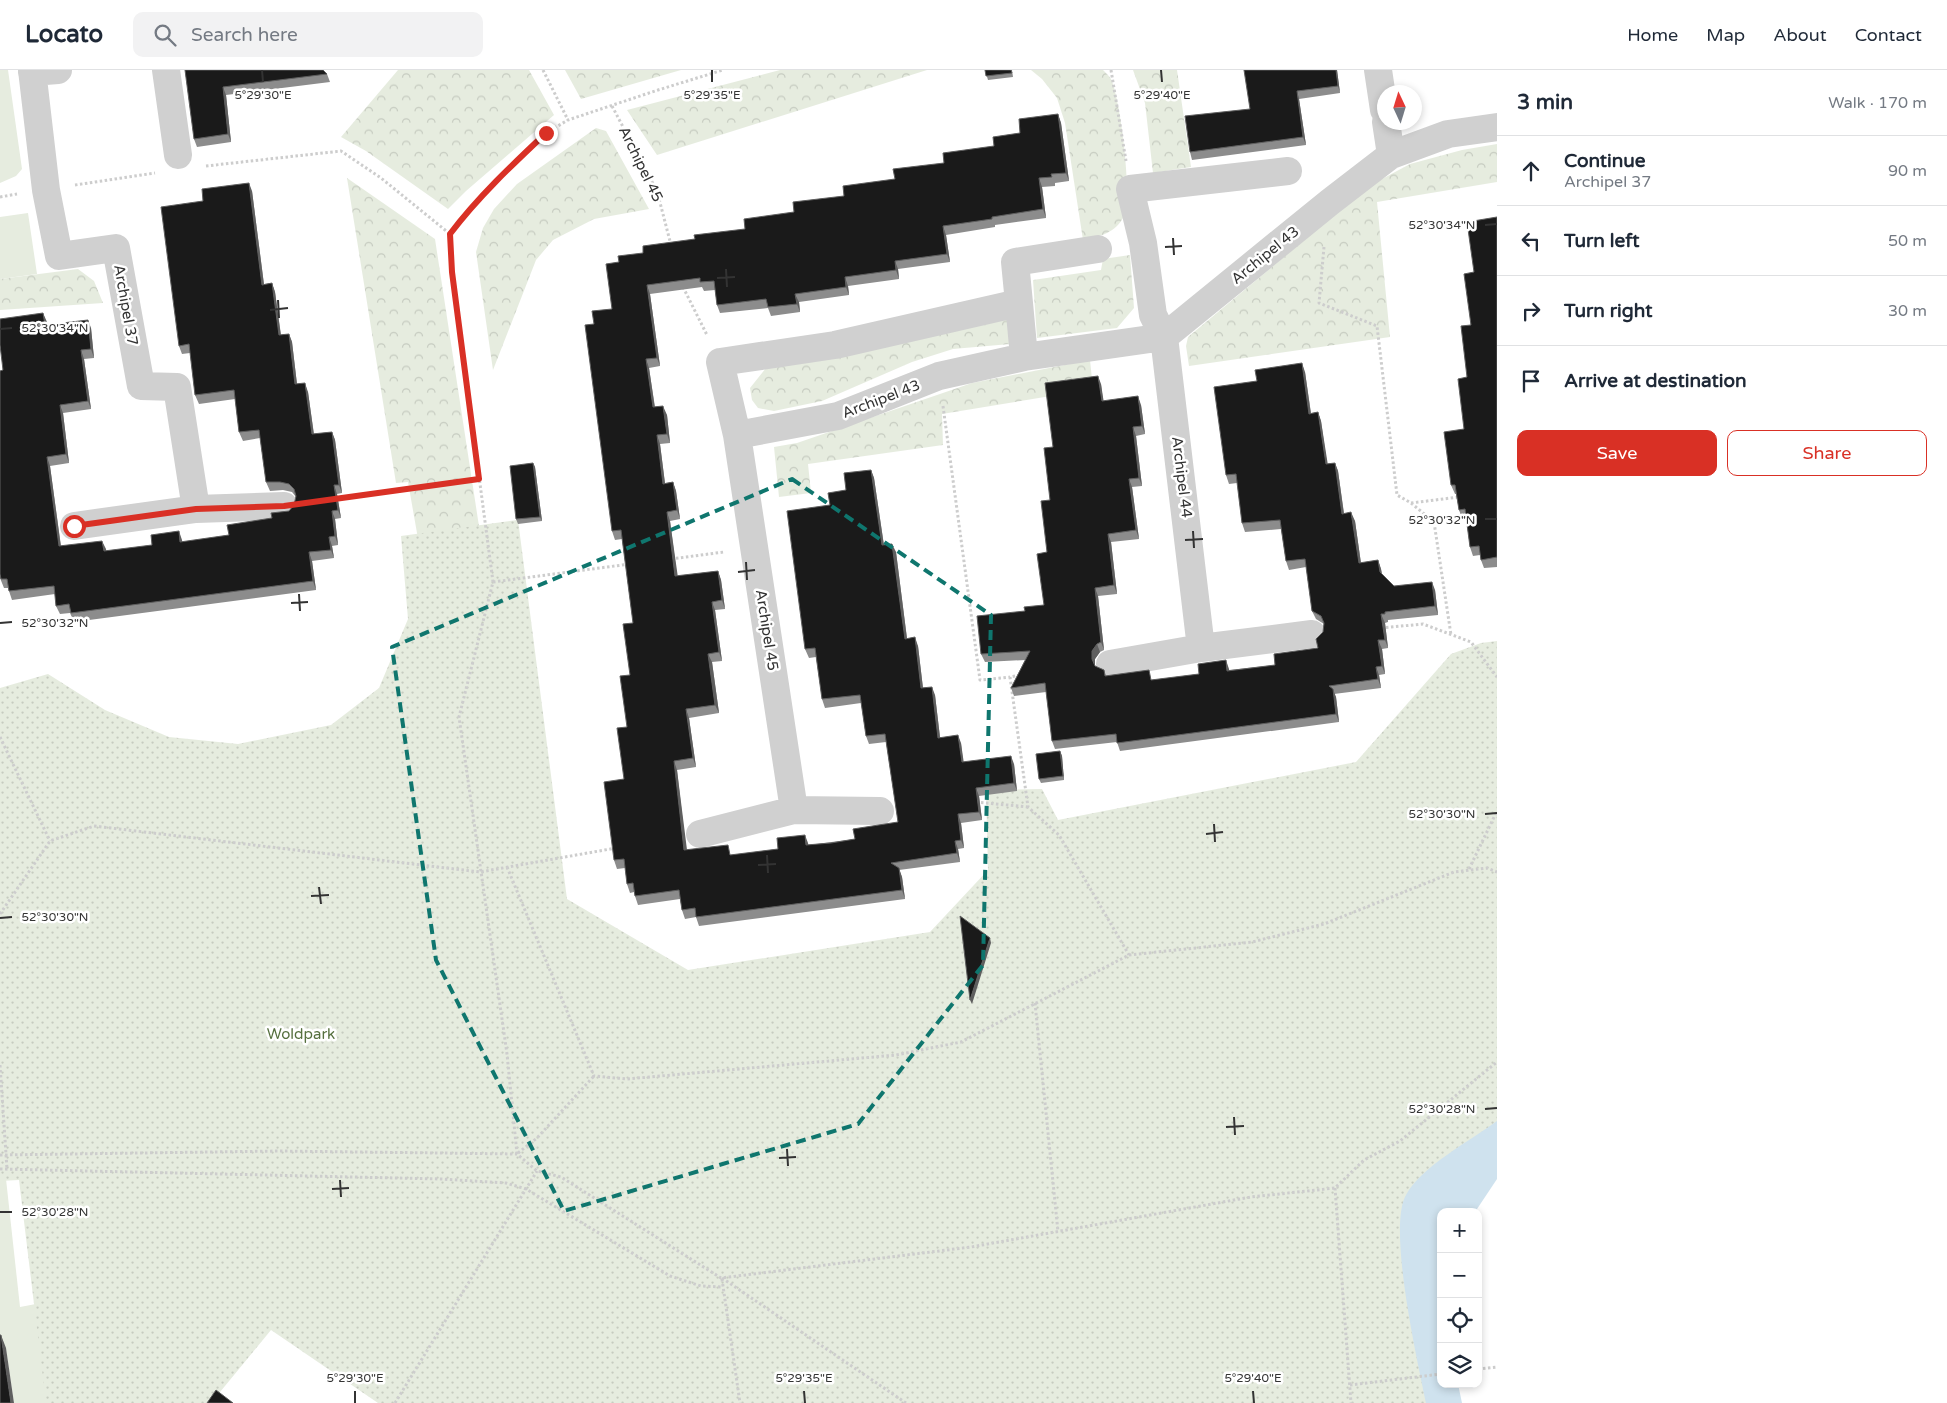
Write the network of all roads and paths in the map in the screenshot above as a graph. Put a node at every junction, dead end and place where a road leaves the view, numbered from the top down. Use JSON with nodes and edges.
{"nodes":[{"id":1,"x":166,"y":70,"type":"edge"},
{"id":2,"x":543,"y":70,"type":"edge"},
{"id":3,"x":723,"y":70,"type":"edge"},
{"id":4,"x":1111,"y":70,"type":"edge"},
{"id":5,"x":1378,"y":70,"type":"edge"},
{"id":6,"x":41,"y":71,"type":"edge"},
{"id":7,"x":1380,"y":85,"type":"edge"},
{"id":8,"x":612,"y":106,"type":"junction"},
{"id":9,"x":568,"y":120,"type":"junction"},
{"id":10,"x":1497,"y":128,"type":"edge"},
{"id":11,"x":1387,"y":130,"type":"edge"},
{"id":12,"x":1391,"y":155,"type":"junction"},
{"id":13,"x":179,"y":165,"type":"junction"},
{"id":14,"x":1288,"y":171,"type":"dead end"},
{"id":15,"x":1130,"y":189,"type":"junction"},
{"id":16,"x":46,"y":190,"type":"junction"},
{"id":17,"x":0,"y":197,"type":"edge"},
{"id":18,"x":450,"y":234,"type":"junction"},
{"id":19,"x":1328,"y":242,"type":"dead end"},
{"id":20,"x":1098,"y":249,"type":"dead end"},
{"id":21,"x":672,"y":254,"type":"edge"},
{"id":22,"x":680,"y":279,"type":"edge"},
{"id":23,"x":1019,"y":303,"type":"junction"},
{"id":24,"x":1164,"y":336,"type":"junction"},
{"id":25,"x":1024,"y":358,"type":"junction"},
{"id":26,"x":720,"y":362,"type":"junction"},
{"id":27,"x":939,"y":376,"type":"junction"},
{"id":28,"x":737,"y":435,"type":"junction"},
{"id":29,"x":479,"y":479,"type":"junction"},
{"id":30,"x":1463,"y":496,"type":"edge"},
{"id":31,"x":333,"y":499,"type":"edge"},
{"id":32,"x":1411,"y":503,"type":"junction"},
{"id":33,"x":284,"y":506,"type":"dead end"},
{"id":34,"x":196,"y":509,"type":"junction"},
{"id":35,"x":74,"y":526,"type":"dead end"},
{"id":36,"x":754,"y":548,"type":"junction"},
{"id":37,"x":667,"y":559,"type":"edge"},
{"id":38,"x":638,"y":563,"type":"edge"},
{"id":39,"x":493,"y":582,"type":"junction"},
{"id":40,"x":1376,"y":628,"type":"edge"},
{"id":41,"x":1312,"y":634,"type":"dead end"},
{"id":42,"x":1451,"y":635,"type":"junction"},
{"id":43,"x":1201,"y":648,"type":"junction"},
{"id":44,"x":1110,"y":664,"type":"dead end"},
{"id":45,"x":1029,"y":674,"type":"edge"},
{"id":46,"x":1010,"y":677,"type":"junction"},
{"id":47,"x":1497,"y":677,"type":"edge"},
{"id":48,"x":0,"y":737,"type":"edge"},
{"id":49,"x":972,"y":802,"type":"edge"},
{"id":50,"x":1028,"y":808,"type":"junction"},
{"id":51,"x":794,"y":810,"type":"junction"},
{"id":52,"x":880,"y":811,"type":"dead end"},
{"id":53,"x":1497,"y":811,"type":"edge"},
{"id":54,"x":700,"y":834,"type":"dead end"},
{"id":55,"x":50,"y":841,"type":"junction"},
{"id":56,"x":623,"y":847,"type":"edge"},
{"id":57,"x":507,"y":867,"type":"junction"},
{"id":58,"x":1469,"y":870,"type":"junction"},
{"id":59,"x":480,"y":872,"type":"junction"},
{"id":60,"x":1497,"y":872,"type":"edge"},
{"id":61,"x":0,"y":914,"type":"edge"},
{"id":62,"x":1129,"y":955,"type":"junction"},
{"id":63,"x":1035,"y":1003,"type":"junction"},
{"id":64,"x":1497,"y":1062,"type":"edge"},
{"id":65,"x":0,"y":1065,"type":"edge"},
{"id":66,"x":594,"y":1076,"type":"junction"},
{"id":67,"x":517,"y":1154,"type":"junction"},
{"id":68,"x":0,"y":1155,"type":"edge"},
{"id":69,"x":7,"y":1155,"type":"junction"},
{"id":70,"x":0,"y":1169,"type":"edge"},
{"id":71,"x":7,"y":1169,"type":"junction"},
{"id":72,"x":537,"y":1170,"type":"junction"},
{"id":73,"x":1335,"y":1188,"type":"junction"},
{"id":74,"x":526,"y":1189,"type":"junction"},
{"id":75,"x":1058,"y":1232,"type":"junction"},
{"id":76,"x":722,"y":1278,"type":"junction"},
{"id":77,"x":723,"y":1287,"type":"junction"},
{"id":78,"x":1497,"y":1367,"type":"edge"},
{"id":79,"x":1482,"y":1369,"type":"edge"},
{"id":80,"x":1437,"y":1374,"type":"edge"},
{"id":81,"x":1350,"y":1385,"type":"junction"},
{"id":82,"x":395,"y":1403,"type":"edge"},
{"id":83,"x":740,"y":1403,"type":"edge"},
{"id":84,"x":906,"y":1403,"type":"edge"},
{"id":85,"x":1351,"y":1403,"type":"edge"}],
"edges":[{"from":1,"to":13,"type":"street"},
{"from":2,"to":9,"type":"path"},
{"from":3,"to":8,"type":"path"},
{"from":4,"to":15,"type":"path"},
{"from":5,"to":7,"type":"street"},
{"from":6,"to":16,"type":"street","name":"Archipel 37"},
{"from":8,"to":9,"type":"path"},
{"from":8,"to":21,"type":"path","name":"Archipel 45"},
{"from":9,"to":18,"type":"path"},
{"from":10,"to":12,"type":"street","name":"Archipel 43"},
{"from":11,"to":12,"type":"street"},
{"from":12,"to":24,"type":"street","name":"Archipel 43"},
{"from":13,"to":16,"type":"path"},
{"from":13,"to":18,"type":"path"},
{"from":14,"to":15,"type":"street"},
{"from":15,"to":24,"type":"street","name":"Archipel 44"},
{"from":16,"to":17,"type":"path"},
{"from":16,"to":34,"type":"street","name":"Archipel 37"},
{"from":18,"to":29,"type":"path"},
{"from":19,"to":32,"type":"path"},
{"from":20,"to":23,"type":"street"},
{"from":22,"to":26,"type":"path"},
{"from":23,"to":25,"type":"street"},
{"from":23,"to":26,"type":"street"},
{"from":24,"to":25,"type":"street","name":"Archipel 43"},
{"from":24,"to":43,"type":"street","name":"Archipel 44"},
{"from":25,"to":27,"type":"street","name":"Archipel 43"},
{"from":26,"to":28,"type":"street","name":"Archipel 45"},
{"from":27,"to":28,"type":"street","name":"Archipel 43"},
{"from":27,"to":46,"type":"path"},
{"from":28,"to":36,"type":"street","name":"Archipel 45"},
{"from":29,"to":31,"type":"path"},
{"from":29,"to":39,"type":"path"},
{"from":30,"to":32,"type":"path"},
{"from":32,"to":42,"type":"path"},
{"from":33,"to":34,"type":"street"},
{"from":34,"to":35,"type":"street"},
{"from":36,"to":37,"type":"path"},
{"from":36,"to":51,"type":"street","name":"Archipel 45"},
{"from":38,"to":39,"type":"path"},
{"from":39,"to":59,"type":"path"},
{"from":40,"to":42,"type":"path"},
{"from":41,"to":43,"type":"street"},
{"from":42,"to":47,"type":"path"},
{"from":43,"to":44,"type":"street"},
{"from":45,"to":46,"type":"path"},
{"from":46,"to":50,"type":"path"},
{"from":48,"to":55,"type":"path"},
{"from":49,"to":50,"type":"path"},
{"from":50,"to":62,"type":"path"},
{"from":51,"to":52,"type":"street"},
{"from":51,"to":54,"type":"street"},
{"from":53,"to":58,"type":"path"},
{"from":55,"to":59,"type":"path"},
{"from":55,"to":61,"type":"path"},
{"from":56,"to":57,"type":"path"},
{"from":57,"to":59,"type":"path"},
{"from":57,"to":66,"type":"path"},
{"from":58,"to":60,"type":"path"},
{"from":58,"to":62,"type":"path"},
{"from":59,"to":67,"type":"path"},
{"from":62,"to":63,"type":"path"},
{"from":63,"to":66,"type":"path"},
{"from":63,"to":75,"type":"path"},
{"from":64,"to":73,"type":"path"},
{"from":65,"to":69,"type":"path"},
{"from":66,"to":67,"type":"path"},
{"from":67,"to":69,"type":"path"},
{"from":67,"to":72,"type":"path"},
{"from":68,"to":69,"type":"path"},
{"from":69,"to":71,"type":"path"},
{"from":70,"to":71,"type":"path"},
{"from":71,"to":74,"type":"path"},
{"from":72,"to":74,"type":"path"},
{"from":72,"to":76,"type":"path"},
{"from":73,"to":75,"type":"path"},
{"from":73,"to":81,"type":"path"},
{"from":74,"to":77,"type":"path"},
{"from":74,"to":82,"type":"path"},
{"from":75,"to":76,"type":"path"},
{"from":76,"to":77,"type":"path"},
{"from":76,"to":84,"type":"path"},
{"from":77,"to":83,"type":"path"},
{"from":78,"to":79,"type":"path"},
{"from":80,"to":81,"type":"path"},
{"from":81,"to":85,"type":"path"}]}
